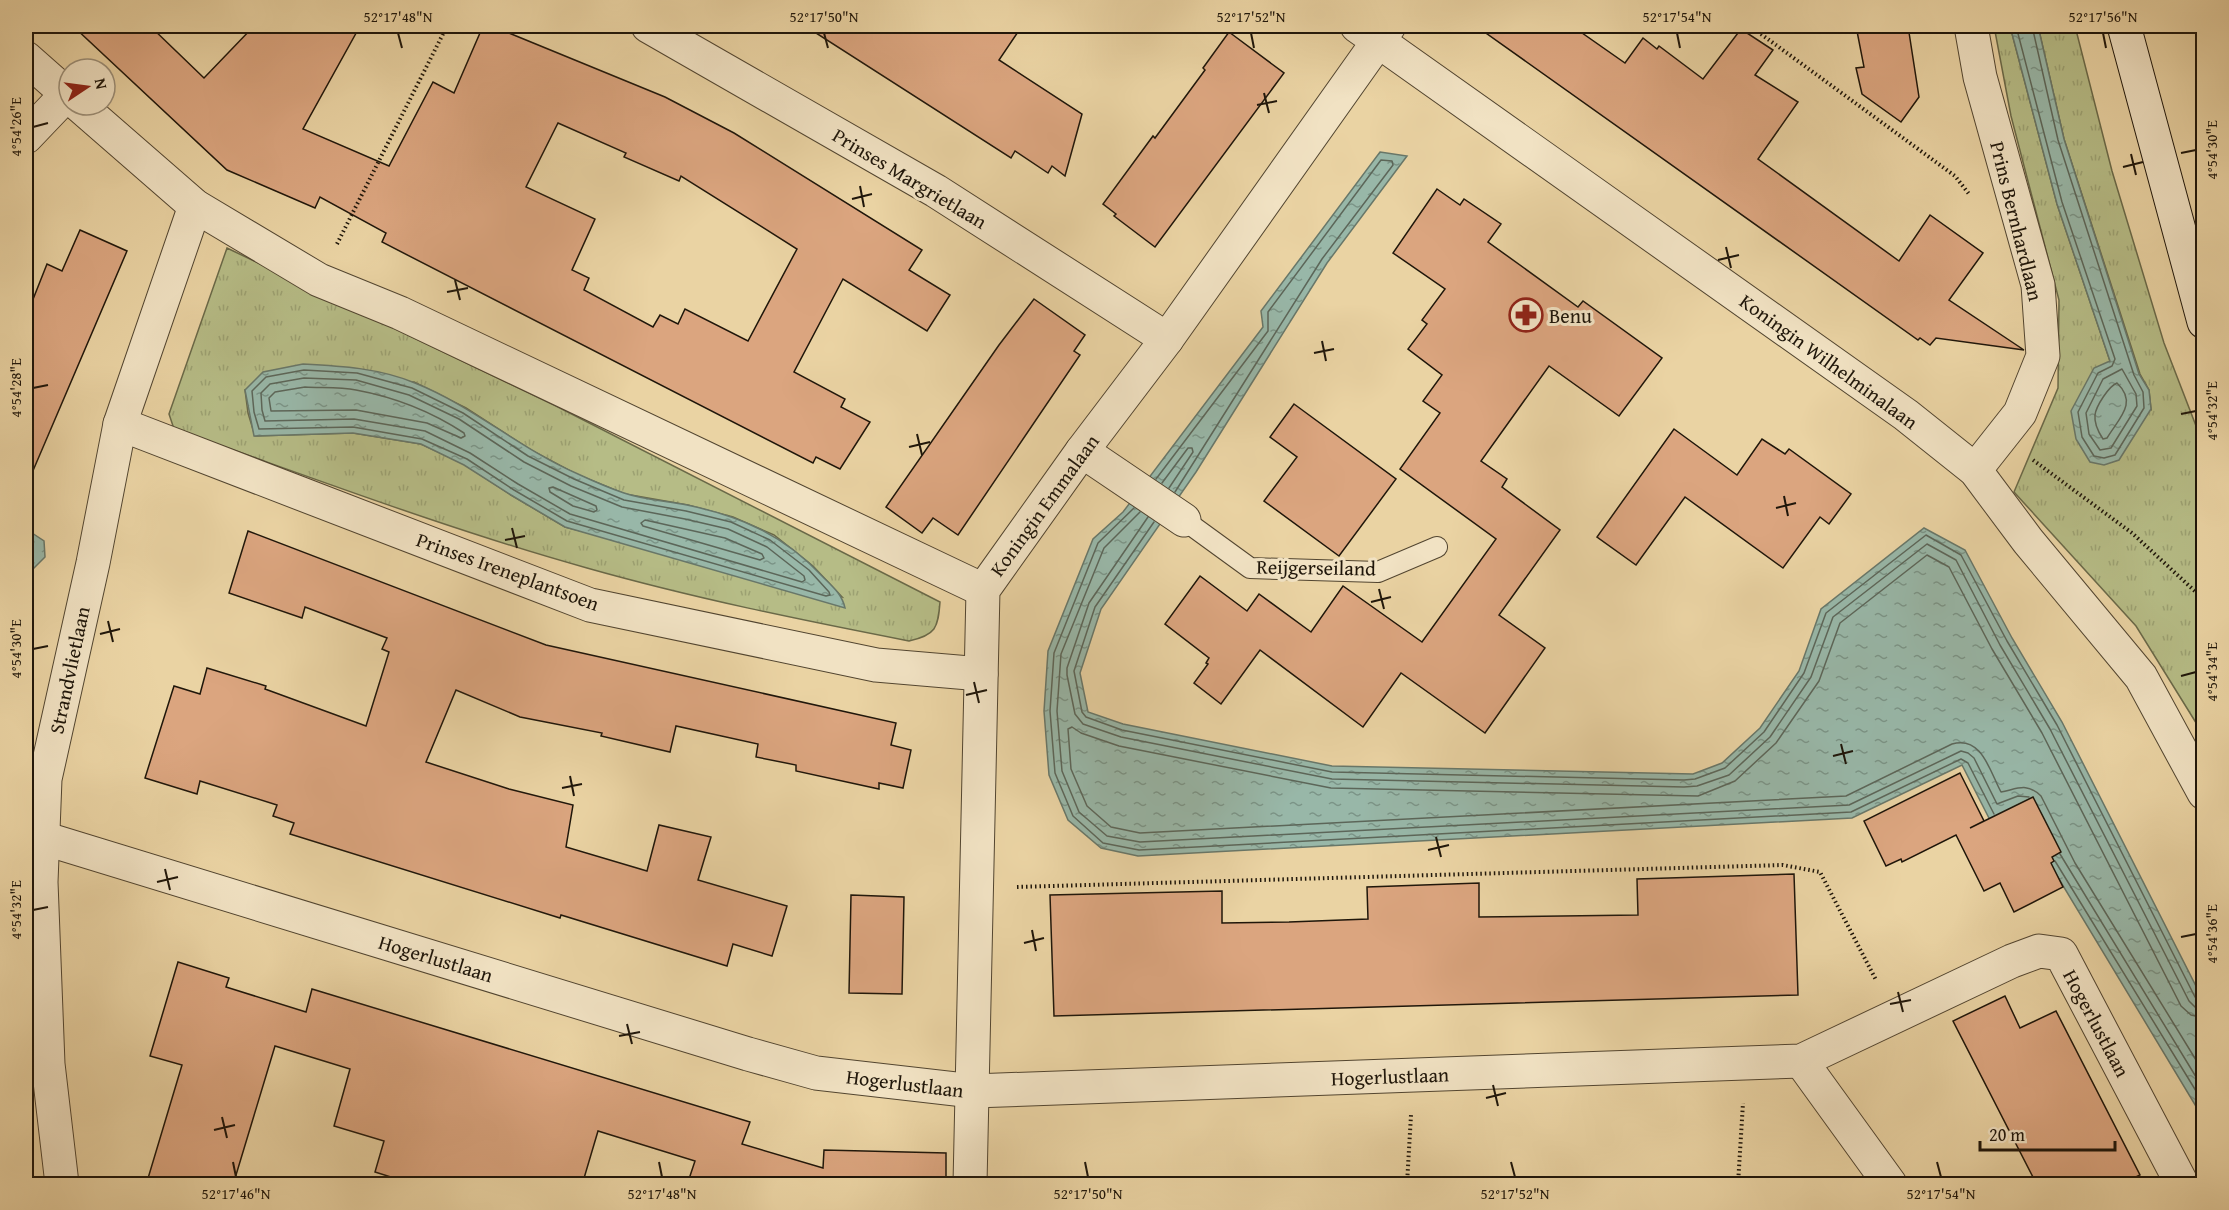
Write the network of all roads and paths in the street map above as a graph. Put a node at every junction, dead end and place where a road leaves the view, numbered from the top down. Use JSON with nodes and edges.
{"nodes":[{"id":1,"x":447,"y":26,"type":"edge"},
{"id":2,"x":648,"y":26,"type":"edge"},
{"id":3,"x":1750,"y":26,"type":"edge"},
{"id":4,"x":1971,"y":26,"type":"edge"},
{"id":5,"x":2124,"y":26,"type":"edge"},
{"id":6,"x":2200,"y":26,"type":"edge"},
{"id":7,"x":1375,"y":30,"type":"edge"},
{"id":8,"x":2204,"y":41,"type":"edge"},
{"id":9,"x":26,"y":58,"type":"edge"},
{"id":10,"x":57,"y":85,"type":"edge"},
{"id":11,"x":57,"y":111,"type":"edge"},
{"id":12,"x":94,"y":117,"type":"edge"},
{"id":13,"x":26,"y":137,"type":"edge"},
{"id":14,"x":1976,"y":203,"type":"dead end"},
{"id":15,"x":195,"y":206,"type":"junction"},
{"id":16,"x":2188,"y":265,"type":"junction"},
{"id":17,"x":319,"y":280,"type":"junction"},
{"id":18,"x":2204,"y":297,"type":"edge"},
{"id":19,"x":2204,"y":322,"type":"edge"},
{"id":20,"x":1167,"y":339,"type":"junction"},
{"id":21,"x":120,"y":424,"type":"junction"},
{"id":22,"x":2002,"y":438,"type":"junction"},
{"id":23,"x":1082,"y":451,"type":"junction"},
{"id":24,"x":1975,"y":470,"type":"junction"},
{"id":25,"x":1184,"y":520,"type":"joint"},
{"id":26,"x":1437,"y":547,"type":"dead end"},
{"id":27,"x":984,"y":590,"type":"junction"},
{"id":28,"x":2204,"y":603,"type":"edge"},
{"id":29,"x":981,"y":674,"type":"junction"},
{"id":30,"x":2204,"y":793,"type":"edge"},
{"id":31,"x":43,"y":838,"type":"junction"},
{"id":32,"x":977,"y":888,"type":"junction"},
{"id":33,"x":1895,"y":1016,"type":"junction"},
{"id":34,"x":1801,"y":1061,"type":"junction"},
{"id":35,"x":1746,"y":1063,"type":"junction"},
{"id":36,"x":1412,"y":1075,"type":"junction"},
{"id":37,"x":973,"y":1091,"type":"junction"},
{"id":38,"x":62,"y":1185,"type":"edge"},
{"id":39,"x":969,"y":1185,"type":"edge"},
{"id":40,"x":1407,"y":1185,"type":"edge"},
{"id":41,"x":1738,"y":1185,"type":"edge"},
{"id":42,"x":1890,"y":1185,"type":"edge"},
{"id":43,"x":2182,"y":1185,"type":"edge"}],
"edges":[{"from":1,"to":17,"type":"path"},
{"from":2,"to":20,"type":"street","name":"Prinses Margrietlaan"},
{"from":3,"to":14,"type":"path"},
{"from":4,"to":22,"type":"street","name":"Prins Bernhardlaan"},
{"from":5,"to":16,"type":"street"},
{"from":6,"to":8,"type":"path"},
{"from":7,"to":20,"type":"street","name":"Koningin Emmalaan"},
{"from":7,"to":24,"type":"street","name":"Koningin Wilhelminalaan"},
{"from":9,"to":10,"type":"street"},
{"from":11,"to":13,"type":"street"},
{"from":12,"to":15,"type":"street"},
{"from":15,"to":17,"type":"street"},
{"from":15,"to":21,"type":"street","name":"Strandvlietlaan"},
{"from":16,"to":18,"type":"street"},
{"from":16,"to":19,"type":"street"},
{"from":17,"to":27,"type":"street"},
{"from":20,"to":23,"type":"street","name":"Koningin Emmalaan"},
{"from":21,"to":29,"type":"street","name":"Prinses Ireneplantsoen"},
{"from":21,"to":31,"type":"street","name":"Strandvlietlaan"},
{"from":22,"to":24,"type":"street","name":"Prins Bernhardlaan"},
{"from":22,"to":28,"type":"path"},
{"from":23,"to":25,"type":"street","name":"Reijgerseiland"},
{"from":23,"to":27,"type":"street","name":"Koningin Emmalaan"},
{"from":24,"to":30,"type":"street","name":"Koningin Wilhelminalaan"},
{"from":25,"to":26,"type":"lane","name":"Reijgerseiland"},
{"from":27,"to":29,"type":"street","name":"Koningin Emmalaan"},
{"from":29,"to":32,"type":"street","name":"Koningin Emmalaan"},
{"from":31,"to":37,"type":"street","name":"Hogerlustlaan"},
{"from":31,"to":38,"type":"street","name":"Strandvlietlaan"},
{"from":32,"to":33,"type":"path"},
{"from":32,"to":37,"type":"street","name":"Koningin Emmalaan"},
{"from":33,"to":34,"type":"street","name":"Hogerlustlaan"},
{"from":33,"to":43,"type":"street","name":"Hogerlustlaan"},
{"from":34,"to":35,"type":"street","name":"Hogerlustlaan"},
{"from":34,"to":42,"type":"street"},
{"from":35,"to":36,"type":"street","name":"Hogerlustlaan"},
{"from":35,"to":41,"type":"path"},
{"from":36,"to":37,"type":"street","name":"Hogerlustlaan"},
{"from":36,"to":40,"type":"path"},
{"from":37,"to":39,"type":"street","name":"Koningin Emmalaan"}]}
